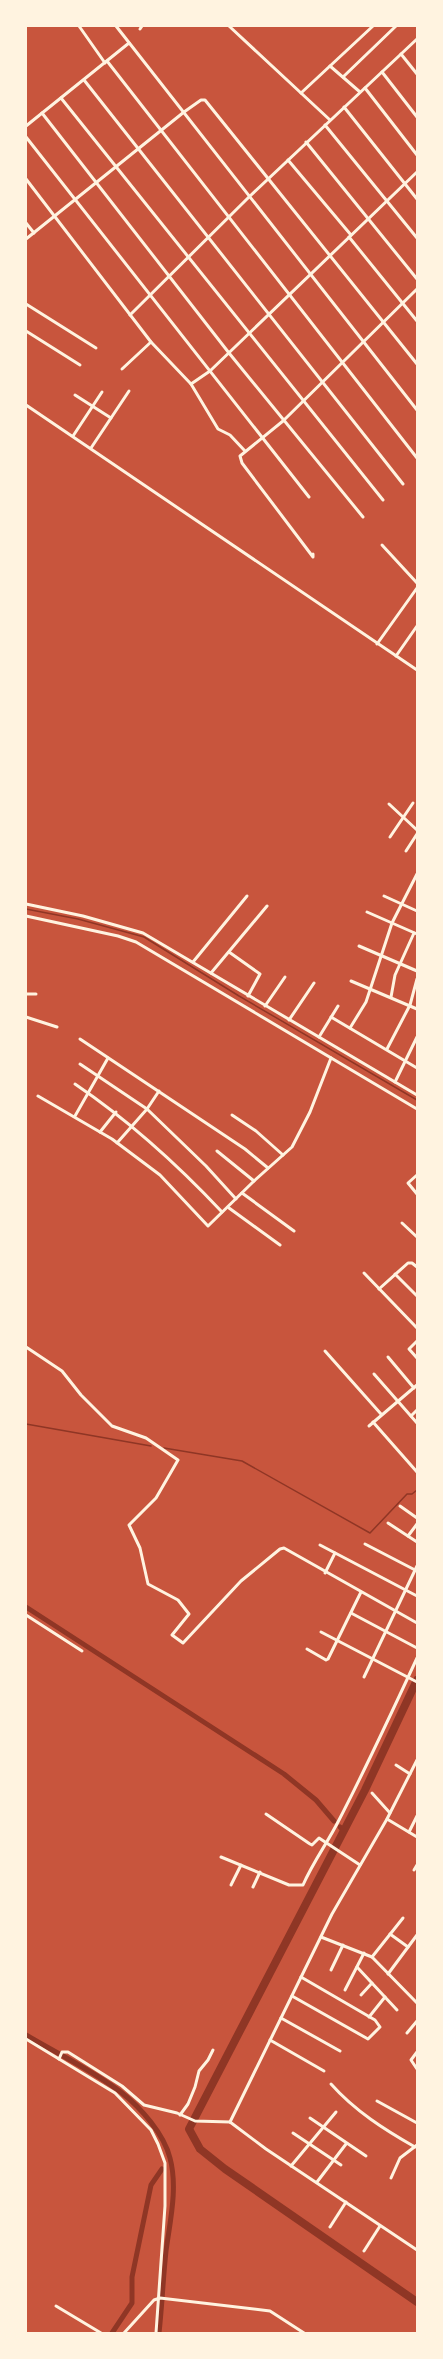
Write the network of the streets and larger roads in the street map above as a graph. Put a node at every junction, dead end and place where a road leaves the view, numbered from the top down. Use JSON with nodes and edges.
{"nodes":[{"id":1,"x":78,"y":26,"type":"edge"},
{"id":2,"x":116,"y":26,"type":"edge"},
{"id":3,"x":229,"y":26,"type":"edge"},
{"id":4,"x":373,"y":26,"type":"edge"},
{"id":5,"x":396,"y":26,"type":"edge"},
{"id":6,"x":417,"y":39,"type":"edge"},
{"id":7,"x":129,"y":43,"type":"junction"},
{"id":8,"x":401,"y":54,"type":"junction"},
{"id":9,"x":106,"y":62,"type":"junction"},
{"id":10,"x":330,"y":66,"type":"junction"},
{"id":11,"x":382,"y":72,"type":"junction"},
{"id":12,"x":417,"y":74,"type":"edge"},
{"id":13,"x":343,"y":77,"type":"junction"},
{"id":14,"x":84,"y":80,"type":"junction"},
{"id":15,"x":365,"y":88,"type":"junction"},
{"id":16,"x":360,"y":92,"type":"junction"},
{"id":17,"x":302,"y":93,"type":"junction"},
{"id":18,"x":61,"y":98,"type":"junction"},
{"id":19,"x":344,"y":107,"type":"junction"},
{"id":20,"x":184,"y":112,"type":"junction"},
{"id":21,"x":42,"y":113,"type":"junction"},
{"id":22,"x":417,"y":117,"type":"edge"},
{"id":23,"x":330,"y":120,"type":"junction"},
{"id":24,"x":325,"y":125,"type":"junction"},
{"id":25,"x":26,"y":126,"type":"edge"},
{"id":26,"x":161,"y":130,"type":"junction"},
{"id":27,"x":26,"y":137,"type":"edge"},
{"id":28,"x":306,"y":142,"type":"junction"},
{"id":29,"x":138,"y":148,"type":"junction"},
{"id":30,"x":417,"y":155,"type":"edge"},
{"id":31,"x":288,"y":160,"type":"junction"},
{"id":32,"x":116,"y":165,"type":"junction"},
{"id":33,"x":417,"y":172,"type":"edge"},
{"id":34,"x":268,"y":178,"type":"junction"},
{"id":35,"x":26,"y":179,"type":"edge"},
{"id":36,"x":96,"y":183,"type":"junction"},
{"id":37,"x":405,"y":184,"type":"junction"},
{"id":38,"x":250,"y":196,"type":"junction"},
{"id":39,"x":74,"y":198,"type":"junction"},
{"id":40,"x":417,"y":199,"type":"edge"},
{"id":41,"x":387,"y":201,"type":"junction"},
{"id":42,"x":54,"y":215,"type":"junction"},
{"id":43,"x":228,"y":217,"type":"junction"},
{"id":44,"x":368,"y":219,"type":"junction"},
{"id":45,"x":26,"y":223,"type":"edge"},
{"id":46,"x":34,"y":233,"type":"junction"},
{"id":47,"x":208,"y":236,"type":"junction"},
{"id":48,"x":350,"y":236,"type":"junction"},
{"id":49,"x":417,"y":238,"type":"edge"},
{"id":50,"x":26,"y":239,"type":"edge"},
{"id":51,"x":188,"y":256,"type":"junction"},
{"id":52,"x":329,"y":256,"type":"junction"},
{"id":53,"x":311,"y":274,"type":"junction"},
{"id":54,"x":170,"y":277,"type":"junction"},
{"id":55,"x":417,"y":279,"type":"edge"},
{"id":56,"x":417,"y":289,"type":"edge"},
{"id":57,"x":150,"y":295,"type":"junction"},
{"id":58,"x":289,"y":295,"type":"junction"},
{"id":59,"x":402,"y":303,"type":"junction"},
{"id":60,"x":26,"y":304,"type":"edge"},
{"id":61,"x":270,"y":314,"type":"junction"},
{"id":62,"x":130,"y":315,"type":"junction"},
{"id":63,"x":417,"y":321,"type":"edge"},
{"id":64,"x":383,"y":322,"type":"junction"},
{"id":65,"x":26,"y":331,"type":"edge"},
{"id":66,"x":250,"y":333,"type":"junction"},
{"id":67,"x":363,"y":341,"type":"junction"},
{"id":68,"x":151,"y":342,"type":"junction"},
{"id":69,"x":96,"y":348,"type":"dead end"},
{"id":70,"x":229,"y":353,"type":"junction"},
{"id":71,"x":342,"y":361,"type":"junction"},
{"id":72,"x":417,"y":364,"type":"edge"},
{"id":73,"x":80,"y":365,"type":"dead end"},
{"id":74,"x":122,"y":369,"type":"dead end"},
{"id":75,"x":210,"y":371,"type":"junction"},
{"id":76,"x":323,"y":380,"type":"junction"},
{"id":77,"x":191,"y":384,"type":"junction"},
{"id":78,"x":129,"y":391,"type":"dead end"},
{"id":79,"x":102,"y":392,"type":"dead end"},
{"id":80,"x":75,"y":395,"type":"dead end"},
{"id":81,"x":303,"y":399,"type":"junction"},
{"id":82,"x":26,"y":405,"type":"edge"},
{"id":83,"x":92,"y":406,"type":"junction"},
{"id":84,"x":417,"y":410,"type":"edge"},
{"id":85,"x":111,"y":418,"type":"junction"},
{"id":86,"x":283,"y":421,"type":"junction"},
{"id":87,"x":73,"y":436,"type":"junction"},
{"id":88,"x":260,"y":438,"type":"junction"},
{"id":89,"x":91,"y":448,"type":"junction"},
{"id":90,"x":245,"y":451,"type":"junction"},
{"id":91,"x":417,"y":458,"type":"edge"},
{"id":92,"x":403,"y":484,"type":"dead end"},
{"id":93,"x":308,"y":497,"type":"dead end"},
{"id":94,"x":383,"y":500,"type":"dead end"},
{"id":95,"x":363,"y":517,"type":"dead end"},
{"id":96,"x":382,"y":545,"type":"dead end"},
{"id":97,"x":313,"y":554,"type":"dead end"},
{"id":98,"x":417,"y":583,"type":"edge"},
{"id":99,"x":417,"y":588,"type":"edge"},
{"id":100,"x":417,"y":626,"type":"edge"},
{"id":101,"x":377,"y":644,"type":"junction"},
{"id":102,"x":396,"y":656,"type":"junction"},
{"id":103,"x":417,"y":663,"type":"edge"},
{"id":104,"x":415,"y":669,"type":"edge"},
{"id":105,"x":413,"y":803,"type":"dead end"},
{"id":106,"x":389,"y":804,"type":"dead end"},
{"id":107,"x":403,"y":817,"type":"junction"},
{"id":108,"x":417,"y":830,"type":"edge"},
{"id":109,"x":417,"y":834,"type":"edge"},
{"id":110,"x":390,"y":837,"type":"dead end"},
{"id":111,"x":406,"y":851,"type":"dead end"},
{"id":112,"x":417,"y":874,"type":"edge"},
{"id":113,"x":247,"y":896,"type":"dead end"},
{"id":114,"x":384,"y":896,"type":"dead end"},
{"id":115,"x":26,"y":904,"type":"edge"},
{"id":116,"x":402,"y":904,"type":"junction"},
{"id":117,"x":267,"y":906,"type":"dead end"},
{"id":118,"x":417,"y":911,"type":"edge"},
{"id":119,"x":367,"y":912,"type":"dead end"},
{"id":120,"x":26,"y":916,"type":"edge"},
{"id":121,"x":392,"y":923,"type":"junction"},
{"id":122,"x":415,"y":933,"type":"edge"},
{"id":123,"x":359,"y":946,"type":"dead end"},
{"id":124,"x":229,"y":952,"type":"junction"},
{"id":125,"x":380,"y":955,"type":"junction"},
{"id":126,"x":192,"y":962,"type":"junction"},
{"id":127,"x":401,"y":964,"type":"junction"},
{"id":128,"x":417,"y":971,"type":"edge"},
{"id":129,"x":211,"y":974,"type":"junction"},
{"id":130,"x":285,"y":977,"type":"dead end"},
{"id":131,"x":417,"y":979,"type":"edge"},
{"id":132,"x":351,"y":981,"type":"dead end"},
{"id":133,"x":314,"y":983,"type":"dead end"},
{"id":134,"x":369,"y":989,"type":"junction"},
{"id":135,"x":26,"y":994,"type":"edge"},
{"id":136,"x":36,"y":994,"type":"dead end"},
{"id":137,"x":248,"y":996,"type":"junction"},
{"id":138,"x":391,"y":997,"type":"junction"},
{"id":139,"x":410,"y":1005,"type":"junction"},
{"id":140,"x":266,"y":1006,"type":"junction"},
{"id":141,"x":338,"y":1006,"type":"dead end"},
{"id":142,"x":417,"y":1009,"type":"edge"},
{"id":143,"x":26,"y":1017,"type":"edge"},
{"id":144,"x":331,"y":1017,"type":"junction"},
{"id":145,"x":289,"y":1020,"type":"junction"},
{"id":146,"x":57,"y":1027,"type":"dead end"},
{"id":147,"x":350,"y":1028,"type":"junction"},
{"id":148,"x":319,"y":1037,"type":"junction"},
{"id":149,"x":417,"y":1037,"type":"edge"},
{"id":150,"x":80,"y":1039,"type":"dead end"},
{"id":151,"x":387,"y":1049,"type":"junction"},
{"id":152,"x":108,"y":1058,"type":"junction"},
{"id":153,"x":331,"y":1058,"type":"junction"},
{"id":154,"x":405,"y":1060,"type":"junction"},
{"id":155,"x":80,"y":1064,"type":"dead end"},
{"id":156,"x":417,"y":1068,"type":"edge"},
{"id":157,"x":98,"y":1075,"type":"junction"},
{"id":158,"x":395,"y":1082,"type":"junction"},
{"id":159,"x":75,"y":1084,"type":"dead end"},
{"id":160,"x":159,"y":1091,"type":"junction"},
{"id":161,"x":87,"y":1092,"type":"junction"},
{"id":162,"x":417,"y":1095,"type":"edge"},
{"id":163,"x":38,"y":1096,"type":"dead end"},
{"id":164,"x":147,"y":1109,"type":"junction"},
{"id":165,"x":417,"y":1109,"type":"edge"},
{"id":166,"x":116,"y":1112,"type":"junction"},
{"id":167,"x":232,"y":1115,"type":"dead end"},
{"id":168,"x":74,"y":1116,"type":"junction"},
{"id":169,"x":134,"y":1126,"type":"junction"},
{"id":170,"x":100,"y":1132,"type":"junction"},
{"id":171,"x":117,"y":1143,"type":"junction"},
{"id":172,"x":217,"y":1151,"type":"dead end"},
{"id":173,"x":283,"y":1155,"type":"junction"},
{"id":174,"x":268,"y":1168,"type":"junction"},
{"id":175,"x":417,"y":1175,"type":"edge"},
{"id":176,"x":254,"y":1181,"type":"junction"},
{"id":177,"x":242,"y":1193,"type":"junction"},
{"id":178,"x":417,"y":1194,"type":"edge"},
{"id":179,"x":236,"y":1200,"type":"junction"},
{"id":180,"x":228,"y":1208,"type":"junction"},
{"id":181,"x":222,"y":1212,"type":"junction"},
{"id":182,"x":402,"y":1223,"type":"dead end"},
{"id":183,"x":294,"y":1230,"type":"dead end"},
{"id":184,"x":417,"y":1237,"type":"edge"},
{"id":185,"x":280,"y":1245,"type":"dead end"},
{"id":186,"x":417,"y":1267,"type":"edge"},
{"id":187,"x":364,"y":1273,"type":"dead end"},
{"id":188,"x":395,"y":1274,"type":"junction"},
{"id":189,"x":380,"y":1289,"type":"junction"},
{"id":190,"x":417,"y":1296,"type":"edge"},
{"id":191,"x":417,"y":1328,"type":"edge"},
{"id":192,"x":417,"y":1341,"type":"edge"},
{"id":193,"x":26,"y":1347,"type":"edge"},
{"id":194,"x":325,"y":1351,"type":"dead end"},
{"id":195,"x":388,"y":1357,"type":"dead end"},
{"id":196,"x":417,"y":1358,"type":"edge"},
{"id":197,"x":374,"y":1374,"type":"dead end"},
{"id":198,"x":416,"y":1386,"type":"edge"},
{"id":199,"x":397,"y":1400,"type":"junction"},
{"id":200,"x":417,"y":1410,"type":"edge"},
{"id":201,"x":381,"y":1414,"type":"junction"},
{"id":202,"x":411,"y":1416,"type":"junction"},
{"id":203,"x":373,"y":1422,"type":"junction"},
{"id":204,"x":417,"y":1423,"type":"edge"},
{"id":205,"x":369,"y":1426,"type":"dead end"},
{"id":206,"x":417,"y":1472,"type":"edge"},
{"id":207,"x":400,"y":1506,"type":"dead end"},
{"id":208,"x":417,"y":1518,"type":"edge"},
{"id":209,"x":388,"y":1523,"type":"dead end"},
{"id":210,"x":417,"y":1524,"type":"edge"},
{"id":211,"x":408,"y":1536,"type":"junction"},
{"id":212,"x":417,"y":1542,"type":"edge"},
{"id":213,"x":366,"y":1544,"type":"dead end"},
{"id":214,"x":320,"y":1545,"type":"dead end"},
{"id":215,"x":335,"y":1553,"type":"junction"},
{"id":216,"x":417,"y":1566,"type":"edge"},
{"id":217,"x":416,"y":1571,"type":"edge"},
{"id":218,"x":325,"y":1573,"type":"junction"},
{"id":219,"x":405,"y":1590,"type":"junction"},
{"id":220,"x":361,"y":1592,"type":"junction"},
{"id":221,"x":417,"y":1596,"type":"edge"},
{"id":222,"x":395,"y":1611,"type":"junction"},
{"id":223,"x":351,"y":1613,"type":"junction"},
{"id":224,"x":26,"y":1615,"type":"edge"},
{"id":225,"x":417,"y":1624,"type":"edge"},
{"id":226,"x":321,"y":1632,"type":"dead end"},
{"id":227,"x":386,"y":1632,"type":"junction"},
{"id":228,"x":338,"y":1641,"type":"junction"},
{"id":229,"x":417,"y":1648,"type":"edge"},
{"id":230,"x":307,"y":1649,"type":"dead end"},
{"id":231,"x":82,"y":1651,"type":"dead end"},
{"id":232,"x":417,"y":1658,"type":"edge"},
{"id":233,"x":372,"y":1660,"type":"junction"},
{"id":234,"x":364,"y":1677,"type":"dead end"},
{"id":235,"x":408,"y":1678,"type":"junction"},
{"id":236,"x":417,"y":1682,"type":"edge"},
{"id":237,"x":417,"y":1760,"type":"edge"},
{"id":238,"x":396,"y":1765,"type":"dead end"},
{"id":239,"x":410,"y":1774,"type":"junction"},
{"id":240,"x":372,"y":1793,"type":"dead end"},
{"id":241,"x":390,"y":1813,"type":"junction"},
{"id":242,"x":266,"y":1814,"type":"dead end"},
{"id":243,"x":417,"y":1816,"type":"edge"},
{"id":244,"x":387,"y":1819,"type":"junction"},
{"id":245,"x":409,"y":1832,"type":"junction"},
{"id":246,"x":417,"y":1837,"type":"edge"},
{"id":247,"x":326,"y":1845,"type":"junction"},
{"id":248,"x":221,"y":1857,"type":"dead end"},
{"id":249,"x":241,"y":1865,"type":"junction"},
{"id":250,"x":417,"y":1865,"type":"edge"},
{"id":251,"x":360,"y":1866,"type":"junction"},
{"id":252,"x":414,"y":1870,"type":"dead end"},
{"id":253,"x":260,"y":1872,"type":"junction"},
{"id":254,"x":231,"y":1885,"type":"dead end"},
{"id":255,"x":253,"y":1887,"type":"dead end"},
{"id":256,"x":403,"y":1918,"type":"dead end"},
{"id":257,"x":390,"y":1934,"type":"junction"},
{"id":258,"x":417,"y":1935,"type":"edge"},
{"id":259,"x":321,"y":1937,"type":"junction"},
{"id":260,"x":343,"y":1945,"type":"junction"},
{"id":261,"x":408,"y":1947,"type":"junction"},
{"id":262,"x":364,"y":1953,"type":"junction"},
{"id":263,"x":372,"y":1957,"type":"junction"},
{"id":264,"x":357,"y":1967,"type":"junction"},
{"id":265,"x":331,"y":1970,"type":"dead end"},
{"id":266,"x":388,"y":1974,"type":"junction"},
{"id":267,"x":301,"y":1977,"type":"junction"},
{"id":268,"x":372,"y":1982,"type":"junction"},
{"id":269,"x":344,"y":1990,"type":"dead end"},
{"id":270,"x":361,"y":1995,"type":"dead end"},
{"id":271,"x":292,"y":1996,"type":"junction"},
{"id":272,"x":385,"y":1997,"type":"junction"},
{"id":273,"x":417,"y":2003,"type":"edge"},
{"id":274,"x":397,"y":2010,"type":"dead end"},
{"id":275,"x":369,"y":2017,"type":"junction"},
{"id":276,"x":281,"y":2018,"type":"junction"},
{"id":277,"x":417,"y":2021,"type":"edge"},
{"id":278,"x":407,"y":2033,"type":"dead end"},
{"id":279,"x":26,"y":2039,"type":"edge"},
{"id":280,"x":270,"y":2040,"type":"junction"},
{"id":281,"x":213,"y":2050,"type":"dead end"},
{"id":282,"x":340,"y":2052,"type":"dead end"},
{"id":283,"x":417,"y":2052,"type":"edge"},
{"id":284,"x":59,"y":2058,"type":"junction"},
{"id":285,"x":417,"y":2069,"type":"edge"},
{"id":286,"x":324,"y":2071,"type":"dead end"},
{"id":287,"x":332,"y":2084,"type":"dead end"},
{"id":288,"x":377,"y":2101,"type":"dead end"},
{"id":289,"x":336,"y":2112,"type":"dead end"},
{"id":290,"x":180,"y":2115,"type":"junction"},
{"id":291,"x":310,"y":2118,"type":"dead end"},
{"id":292,"x":230,"y":2122,"type":"junction"},
{"id":293,"x":417,"y":2123,"type":"edge"},
{"id":294,"x":322,"y":2128,"type":"junction"},
{"id":295,"x":293,"y":2133,"type":"dead end"},
{"id":296,"x":309,"y":2144,"type":"junction"},
{"id":297,"x":346,"y":2144,"type":"junction"},
{"id":298,"x":416,"y":2146,"type":"edge"},
{"id":299,"x":366,"y":2156,"type":"dead end"},
{"id":300,"x":334,"y":2160,"type":"junction"},
{"id":301,"x":341,"y":2165,"type":"dead end"},
{"id":302,"x":291,"y":2166,"type":"junction"},
{"id":303,"x":391,"y":2178,"type":"dead end"},
{"id":304,"x":317,"y":2182,"type":"junction"},
{"id":305,"x":346,"y":2202,"type":"junction"},
{"id":306,"x":380,"y":2226,"type":"junction"},
{"id":307,"x":330,"y":2227,"type":"dead end"},
{"id":308,"x":417,"y":2250,"type":"edge"},
{"id":309,"x":364,"y":2251,"type":"dead end"},
{"id":310,"x":159,"y":2298,"type":"junction"},
{"id":311,"x":56,"y":2306,"type":"dead end"},
{"id":312,"x":100,"y":2333,"type":"edge"},
{"id":313,"x":124,"y":2333,"type":"edge"},
{"id":314,"x":156,"y":2333,"type":"edge"},
{"id":315,"x":304,"y":2333,"type":"edge"}],
"edges":[{"from":1,"to":9,"type":"street"},
{"from":2,"to":7,"type":"street"},
{"from":3,"to":17,"type":"street"},
{"from":4,"to":10,"type":"street"},
{"from":5,"to":13,"type":"street"},
{"from":6,"to":8,"type":"street"},
{"from":7,"to":9,"type":"street"},
{"from":7,"to":20,"type":"street"},
{"from":8,"to":11,"type":"street"},
{"from":8,"to":12,"type":"street"},
{"from":9,"to":14,"type":"street"},
{"from":9,"to":26,"type":"street"},
{"from":10,"to":13,"type":"street"},
{"from":10,"to":17,"type":"street"},
{"from":11,"to":15,"type":"street"},
{"from":11,"to":22,"type":"street"},
{"from":13,"to":16,"type":"street"},
{"from":14,"to":18,"type":"street"},
{"from":14,"to":29,"type":"street"},
{"from":15,"to":16,"type":"street"},
{"from":15,"to":30,"type":"street"},
{"from":16,"to":19,"type":"street"},
{"from":17,"to":23,"type":"street"},
{"from":18,"to":21,"type":"street"},
{"from":18,"to":32,"type":"street"},
{"from":19,"to":23,"type":"street"},
{"from":19,"to":37,"type":"street"},
{"from":20,"to":26,"type":"street"},
{"from":20,"to":34,"type":"street"},
{"from":20,"to":38,"type":"street"},
{"from":21,"to":25,"type":"street"},
{"from":21,"to":36,"type":"street"},
{"from":23,"to":24,"type":"street"},
{"from":24,"to":28,"type":"street"},
{"from":24,"to":41,"type":"street"},
{"from":26,"to":29,"type":"street"},
{"from":26,"to":43,"type":"street"},
{"from":27,"to":39,"type":"street"},
{"from":28,"to":31,"type":"street"},
{"from":28,"to":44,"type":"street"},
{"from":29,"to":32,"type":"street"},
{"from":29,"to":47,"type":"street"},
{"from":31,"to":34,"type":"street"},
{"from":31,"to":48,"type":"street"},
{"from":32,"to":36,"type":"street"},
{"from":32,"to":51,"type":"street"},
{"from":33,"to":37,"type":"street"},
{"from":34,"to":38,"type":"street"},
{"from":34,"to":52,"type":"street"},
{"from":35,"to":42,"type":"street"},
{"from":36,"to":39,"type":"street"},
{"from":36,"to":54,"type":"street"},
{"from":37,"to":40,"type":"street"},
{"from":37,"to":41,"type":"street"},
{"from":38,"to":43,"type":"street"},
{"from":38,"to":53,"type":"street"},
{"from":39,"to":42,"type":"street"},
{"from":39,"to":57,"type":"street"},
{"from":41,"to":44,"type":"street"},
{"from":41,"to":49,"type":"street"},
{"from":42,"to":46,"type":"street"},
{"from":42,"to":62,"type":"street"},
{"from":43,"to":47,"type":"street"},
{"from":43,"to":58,"type":"street"},
{"from":44,"to":48,"type":"street"},
{"from":44,"to":55,"type":"street"},
{"from":45,"to":46,"type":"street"},
{"from":46,"to":50,"type":"street"},
{"from":47,"to":51,"type":"street"},
{"from":47,"to":61,"type":"street"},
{"from":48,"to":52,"type":"street"},
{"from":48,"to":59,"type":"street"},
{"from":51,"to":54,"type":"street"},
{"from":51,"to":66,"type":"street"},
{"from":52,"to":53,"type":"street"},
{"from":52,"to":64,"type":"street"},
{"from":53,"to":58,"type":"street"},
{"from":53,"to":67,"type":"street"},
{"from":54,"to":57,"type":"street"},
{"from":54,"to":70,"type":"street"},
{"from":56,"to":59,"type":"street"},
{"from":57,"to":62,"type":"street"},
{"from":57,"to":75,"type":"street"},
{"from":58,"to":61,"type":"street"},
{"from":58,"to":71,"type":"street"},
{"from":59,"to":63,"type":"street"},
{"from":59,"to":64,"type":"street"},
{"from":60,"to":69,"type":"street"},
{"from":61,"to":66,"type":"street"},
{"from":61,"to":76,"type":"street"},
{"from":62,"to":68,"type":"street"},
{"from":64,"to":67,"type":"street"},
{"from":64,"to":72,"type":"street"},
{"from":65,"to":73,"type":"street"},
{"from":66,"to":70,"type":"street"},
{"from":66,"to":81,"type":"street"},
{"from":67,"to":71,"type":"street"},
{"from":67,"to":84,"type":"street"},
{"from":68,"to":74,"type":"street"},
{"from":68,"to":77,"type":"street"},
{"from":70,"to":75,"type":"street"},
{"from":70,"to":86,"type":"street"},
{"from":71,"to":76,"type":"street"},
{"from":71,"to":91,"type":"street"},
{"from":75,"to":77,"type":"street"},
{"from":75,"to":88,"type":"street"},
{"from":76,"to":81,"type":"street"},
{"from":76,"to":92,"type":"street"},
{"from":77,"to":90,"type":"street"},
{"from":78,"to":85,"type":"street"},
{"from":79,"to":83,"type":"street"},
{"from":80,"to":83,"type":"street"},
{"from":81,"to":86,"type":"street"},
{"from":81,"to":94,"type":"street"},
{"from":82,"to":87,"type":"street"},
{"from":83,"to":85,"type":"street"},
{"from":83,"to":87,"type":"street"},
{"from":85,"to":89,"type":"street"},
{"from":86,"to":88,"type":"street"},
{"from":86,"to":95,"type":"street"},
{"from":87,"to":89,"type":"street"},
{"from":88,"to":90,"type":"street"},
{"from":88,"to":93,"type":"street"},
{"from":89,"to":101,"type":"street"},
{"from":90,"to":97,"type":"street"},
{"from":96,"to":98,"type":"street"},
{"from":99,"to":101,"type":"street"},
{"from":100,"to":102,"type":"street"},
{"from":101,"to":102,"type":"street"},
{"from":102,"to":104,"type":"street"},
{"from":103,"to":104,"type":"street"},
{"from":105,"to":107,"type":"street"},
{"from":106,"to":107,"type":"street"},
{"from":107,"to":108,"type":"street"},
{"from":107,"to":110,"type":"street"},
{"from":109,"to":111,"type":"street"},
{"from":112,"to":116,"type":"street"},
{"from":113,"to":126,"type":"street"},
{"from":114,"to":116,"type":"street"},
{"from":115,"to":126,"type":"street"},
{"from":116,"to":118,"type":"street"},
{"from":116,"to":121,"type":"street"},
{"from":117,"to":124,"type":"street"},
{"from":119,"to":121,"type":"street"},
{"from":120,"to":153,"type":"street"},
{"from":121,"to":122,"type":"street"},
{"from":121,"to":125,"type":"street"},
{"from":122,"to":127,"type":"street"},
{"from":123,"to":125,"type":"street"},
{"from":124,"to":129,"type":"street"},
{"from":124,"to":137,"type":"street"},
{"from":125,"to":127,"type":"street"},
{"from":125,"to":134,"type":"street"},
{"from":126,"to":129,"type":"street"},
{"from":127,"to":128,"type":"street"},
{"from":127,"to":138,"type":"street"},
{"from":129,"to":137,"type":"street"},
{"from":130,"to":140,"type":"street"},
{"from":131,"to":139,"type":"street"},
{"from":132,"to":134,"type":"street"},
{"from":133,"to":145,"type":"street"},
{"from":134,"to":138,"type":"street"},
{"from":134,"to":147,"type":"street"},
{"from":135,"to":136,"type":"street"},
{"from":137,"to":140,"type":"street"},
{"from":138,"to":139,"type":"street"},
{"from":139,"to":142,"type":"street"},
{"from":139,"to":151,"type":"street"},
{"from":140,"to":145,"type":"street"},
{"from":141,"to":144,"type":"street"},
{"from":143,"to":146,"type":"street"},
{"from":144,"to":147,"type":"street"},
{"from":144,"to":148,"type":"street"},
{"from":145,"to":148,"type":"street"},
{"from":147,"to":151,"type":"street"},
{"from":148,"to":158,"type":"street"},
{"from":149,"to":154,"type":"street"},
{"from":150,"to":152,"type":"street"},
{"from":151,"to":154,"type":"street"},
{"from":152,"to":157,"type":"street"},
{"from":152,"to":160,"type":"street"},
{"from":153,"to":165,"type":"street"},
{"from":153,"to":173,"type":"street"},
{"from":154,"to":156,"type":"street"},
{"from":154,"to":158,"type":"street"},
{"from":155,"to":157,"type":"street"},
{"from":157,"to":161,"type":"street"},
{"from":157,"to":164,"type":"street"},
{"from":158,"to":162,"type":"street"},
{"from":159,"to":161,"type":"street"},
{"from":160,"to":164,"type":"street"},
{"from":160,"to":174,"type":"street"},
{"from":161,"to":166,"type":"street"},
{"from":161,"to":168,"type":"street"},
{"from":163,"to":168,"type":"street"},
{"from":164,"to":169,"type":"street"},
{"from":164,"to":179,"type":"street"},
{"from":166,"to":169,"type":"street"},
{"from":166,"to":170,"type":"street"},
{"from":167,"to":173,"type":"street"},
{"from":168,"to":170,"type":"street"},
{"from":169,"to":171,"type":"street"},
{"from":169,"to":181,"type":"street"},
{"from":170,"to":171,"type":"street"},
{"from":171,"to":181,"type":"street"},
{"from":172,"to":176,"type":"street"},
{"from":173,"to":174,"type":"street"},
{"from":174,"to":176,"type":"street"},
{"from":175,"to":178,"type":"street"},
{"from":176,"to":177,"type":"street"},
{"from":177,"to":179,"type":"street"},
{"from":177,"to":183,"type":"street"},
{"from":179,"to":180,"type":"street"},
{"from":180,"to":181,"type":"street"},
{"from":180,"to":185,"type":"street"},
{"from":182,"to":184,"type":"street"},
{"from":186,"to":188,"type":"street"},
{"from":187,"to":189,"type":"street"},
{"from":188,"to":189,"type":"street"},
{"from":188,"to":190,"type":"street"},
{"from":189,"to":191,"type":"street"},
{"from":192,"to":196,"type":"street"},
{"from":193,"to":218,"type":"street"},
{"from":194,"to":201,"type":"street"},
{"from":195,"to":198,"type":"street"},
{"from":197,"to":199,"type":"street"},
{"from":198,"to":199,"type":"street"},
{"from":199,"to":201,"type":"street"},
{"from":199,"to":202,"type":"street"},
{"from":200,"to":202,"type":"street"},
{"from":201,"to":203,"type":"street"},
{"from":202,"to":204,"type":"street"},
{"from":203,"to":205,"type":"street"},
{"from":203,"to":206,"type":"street"},
{"from":207,"to":208,"type":"street"},
{"from":209,"to":211,"type":"street"},
{"from":210,"to":211,"type":"street"},
{"from":211,"to":212,"type":"street"},
{"from":213,"to":217,"type":"street"},
{"from":214,"to":215,"type":"street"},
{"from":215,"to":218,"type":"street"},
{"from":215,"to":219,"type":"street"},
{"from":216,"to":217,"type":"street"},
{"from":217,"to":219,"type":"street"},
{"from":218,"to":220,"type":"street"},
{"from":219,"to":221,"type":"street"},
{"from":219,"to":222,"type":"street"},
{"from":220,"to":222,"type":"street"},
{"from":220,"to":223,"type":"street"},
{"from":222,"to":225,"type":"street"},
{"from":222,"to":227,"type":"street"},
{"from":223,"to":227,"type":"street"},
{"from":223,"to":228,"type":"street"},
{"from":224,"to":231,"type":"street"},
{"from":226,"to":228,"type":"street"},
{"from":227,"to":229,"type":"street"},
{"from":227,"to":233,"type":"street"},
{"from":228,"to":230,"type":"street"},
{"from":228,"to":233,"type":"street"},
{"from":232,"to":235,"type":"street"},
{"from":233,"to":234,"type":"street"},
{"from":233,"to":235,"type":"street"},
{"from":235,"to":236,"type":"street"},
{"from":235,"to":247,"type":"street"},
{"from":237,"to":239,"type":"street"},
{"from":238,"to":239,"type":"street"},
{"from":239,"to":241,"type":"street"},
{"from":240,"to":241,"type":"street"},
{"from":241,"to":244,"type":"street"},
{"from":242,"to":247,"type":"street"},
{"from":243,"to":245,"type":"street"},
{"from":244,"to":245,"type":"street"},
{"from":244,"to":251,"type":"street"},
{"from":245,"to":246,"type":"street"},
{"from":247,"to":251,"type":"street"},
{"from":247,"to":253,"type":"street"},
{"from":248,"to":249,"type":"street"},
{"from":249,"to":253,"type":"street"},
{"from":249,"to":254,"type":"street"},
{"from":250,"to":252,"type":"street"},
{"from":251,"to":259,"type":"street"},
{"from":253,"to":255,"type":"street"},
{"from":256,"to":257,"type":"street"},
{"from":257,"to":261,"type":"street"},
{"from":257,"to":263,"type":"street"},
{"from":258,"to":261,"type":"street"},
{"from":259,"to":260,"type":"street"},
{"from":259,"to":267,"type":"street"},
{"from":260,"to":262,"type":"street"},
{"from":260,"to":265,"type":"street"},
{"from":261,"to":266,"type":"street"},
{"from":262,"to":263,"type":"street"},
{"from":262,"to":264,"type":"street"},
{"from":263,"to":266,"type":"street"},
{"from":264,"to":268,"type":"street"},
{"from":264,"to":269,"type":"street"},
{"from":266,"to":273,"type":"street"},
{"from":267,"to":271,"type":"street"},
{"from":267,"to":275,"type":"street"},
{"from":268,"to":270,"type":"street"},
{"from":268,"to":272,"type":"street"},
{"from":271,"to":275,"type":"street"},
{"from":271,"to":276,"type":"street"},
{"from":272,"to":274,"type":"street"},
{"from":272,"to":275,"type":"street"},
{"from":276,"to":280,"type":"street"},
{"from":276,"to":282,"type":"street"},
{"from":277,"to":278,"type":"street"},
{"from":279,"to":284,"type":"street"},
{"from":280,"to":286,"type":"street"},
{"from":280,"to":292,"type":"street"},
{"from":281,"to":290,"type":"street"},
{"from":283,"to":285,"type":"street"},
{"from":284,"to":290,"type":"street"},
{"from":284,"to":310,"type":"street"},
{"from":287,"to":298,"type":"street"},
{"from":288,"to":293,"type":"street"},
{"from":289,"to":294,"type":"street"},
{"from":290,"to":292,"type":"street"},
{"from":291,"to":294,"type":"street"},
{"from":292,"to":302,"type":"street"},
{"from":294,"to":296,"type":"street"},
{"from":294,"to":297,"type":"street"},
{"from":295,"to":296,"type":"street"},
{"from":296,"to":300,"type":"street"},
{"from":296,"to":302,"type":"street"},
{"from":297,"to":299,"type":"street"},
{"from":297,"to":300,"type":"street"},
{"from":298,"to":303,"type":"street"},
{"from":300,"to":301,"type":"street"},
{"from":300,"to":304,"type":"street"},
{"from":302,"to":304,"type":"street"},
{"from":304,"to":305,"type":"street"},
{"from":305,"to":306,"type":"street"},
{"from":305,"to":307,"type":"street"},
{"from":306,"to":308,"type":"street"},
{"from":306,"to":309,"type":"street"},
{"from":310,"to":313,"type":"street"},
{"from":310,"to":314,"type":"street"},
{"from":310,"to":315,"type":"street"},
{"from":311,"to":312,"type":"street"}]}
